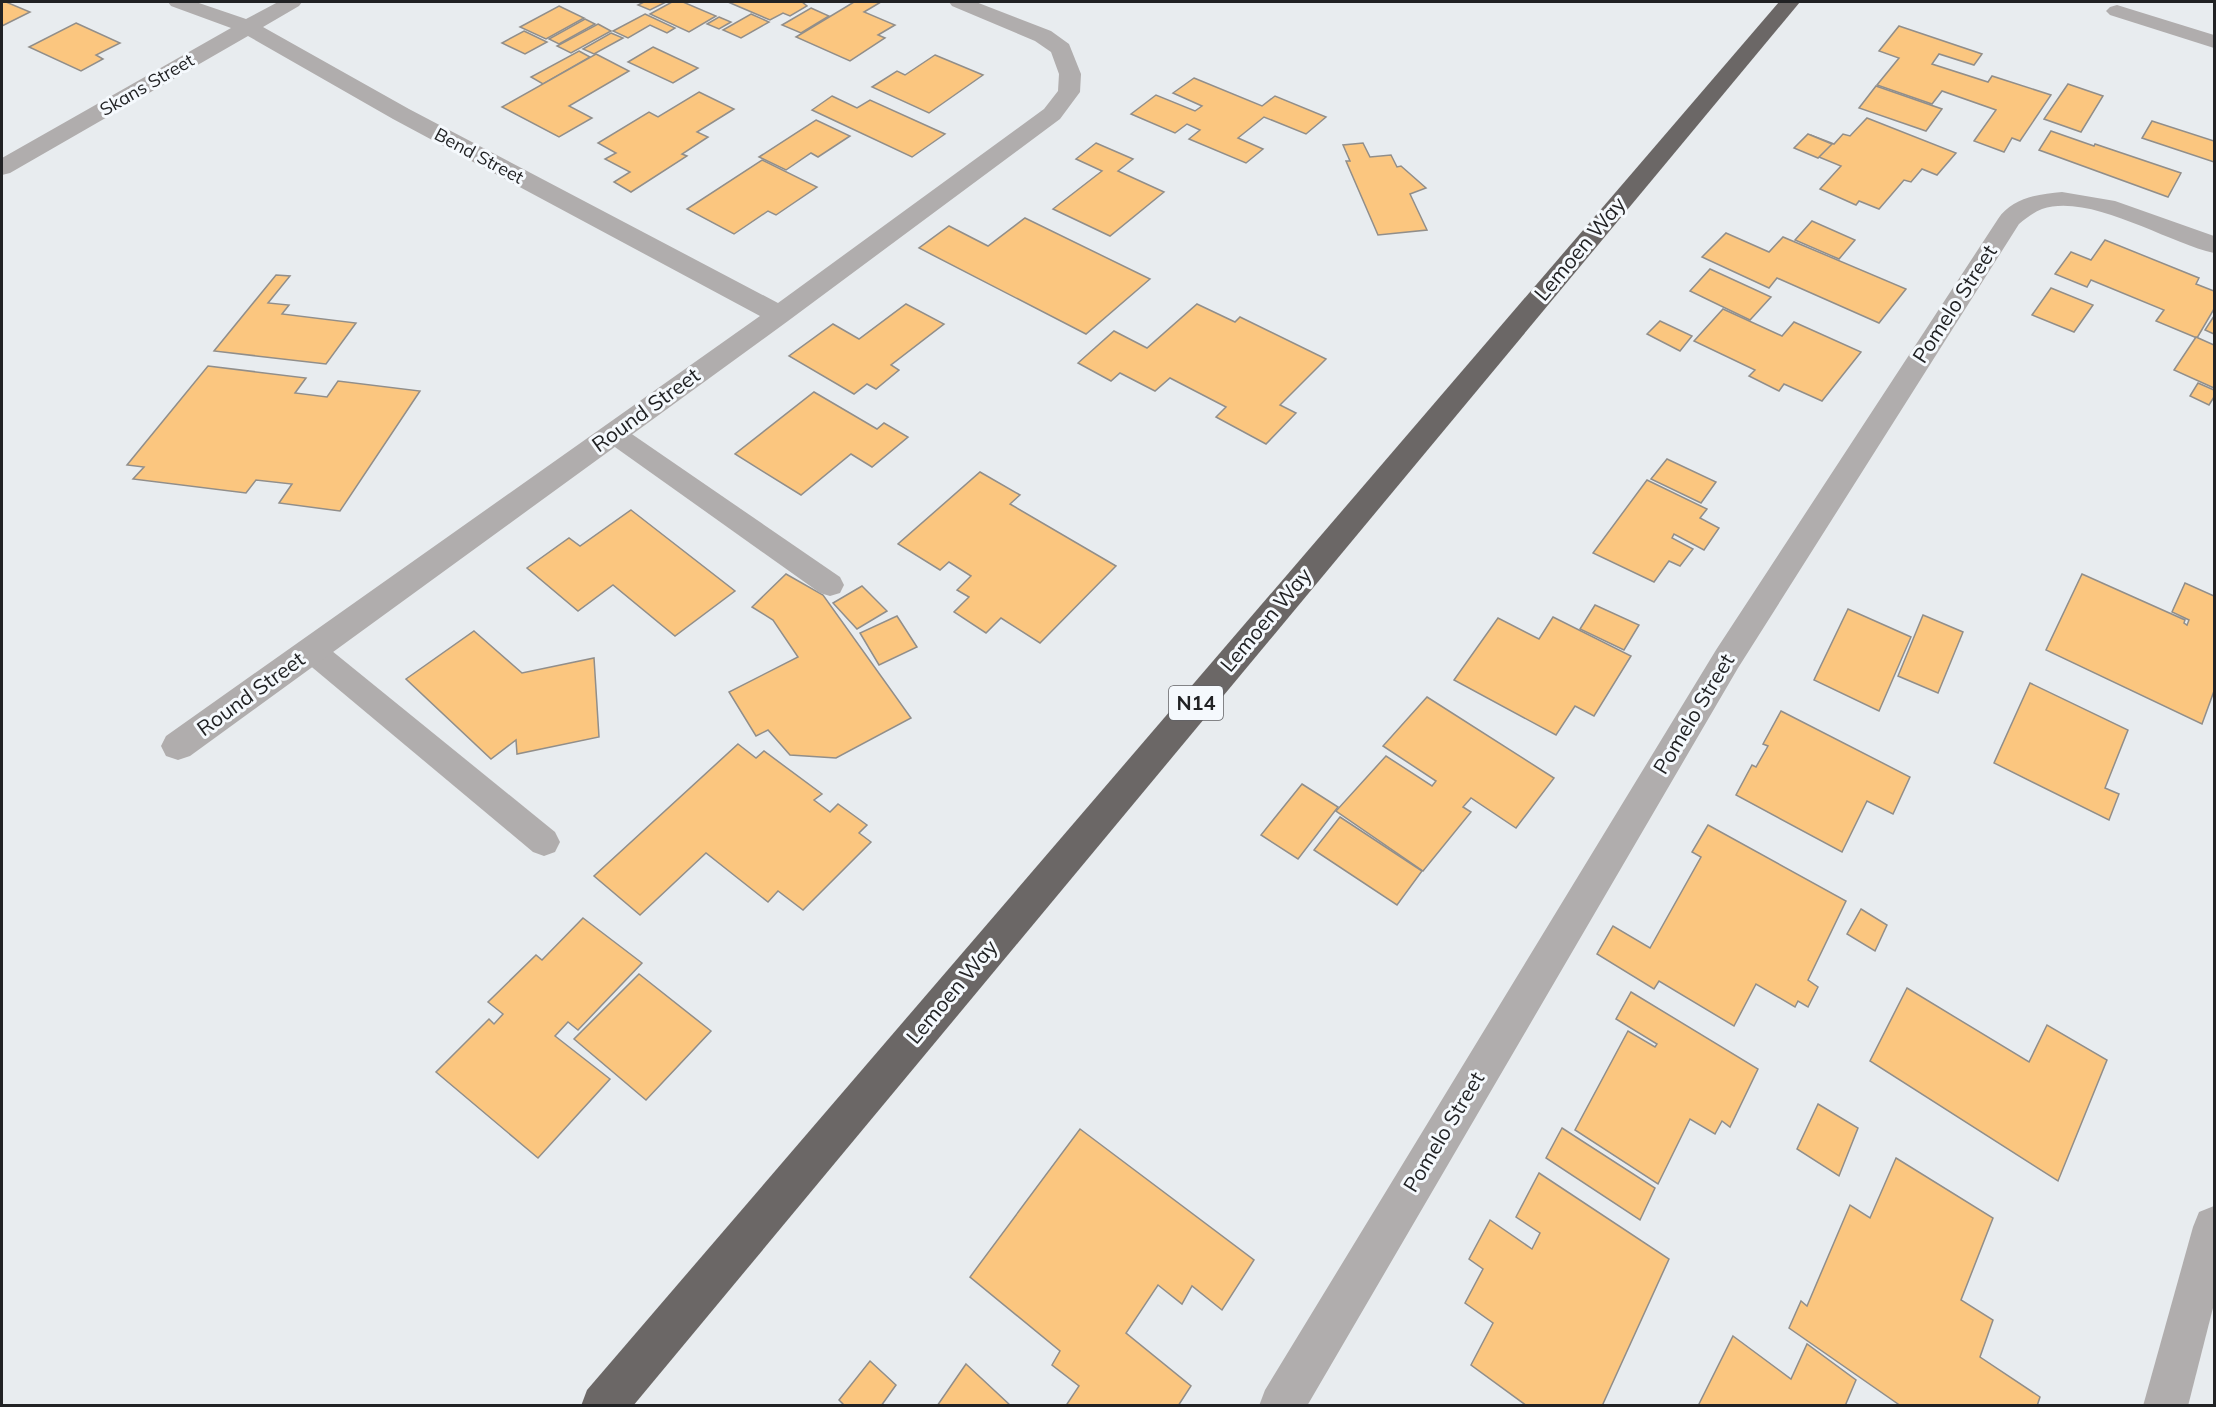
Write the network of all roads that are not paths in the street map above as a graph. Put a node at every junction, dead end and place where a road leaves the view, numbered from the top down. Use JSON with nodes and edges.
{"nodes":[{"id":1,"x":177,"y":2,"type":"edge"},
{"id":2,"x":292,"y":2,"type":"edge"},
{"id":3,"x":959,"y":2,"type":"edge"},
{"id":4,"x":1790,"y":2,"type":"edge"},
{"id":5,"x":2117,"y":11,"type":"dead end"},
{"id":6,"x":247,"y":27,"type":"junction"},
{"id":7,"x":2214,"y":42,"type":"edge"},
{"id":8,"x":2,"y":168,"type":"edge"},
{"id":9,"x":2214,"y":245,"type":"edge"},
{"id":10,"x":779,"y":315,"type":"junction"},
{"id":11,"x":614,"y":434,"type":"junction"},
{"id":12,"x":830,"y":585,"type":"dead end"},
{"id":13,"x":311,"y":650,"type":"junction"},
{"id":14,"x":178,"y":746,"type":"dead end"},
{"id":15,"x":544,"y":842,"type":"dead end"},
{"id":16,"x":2214,"y":1227,"type":"edge"},
{"id":17,"x":603,"y":1406,"type":"edge"},
{"id":18,"x":1281,"y":1406,"type":"edge"},
{"id":19,"x":2164,"y":1406,"type":"edge"}],
"edges":[{"from":1,"to":6,"type":"street","name":"Bend Street"},
{"from":2,"to":6,"type":"street","name":"Skans Street"},
{"from":3,"to":10,"type":"street","name":"Round Street"},
{"from":4,"to":17,"type":"highway","name":"Lemoen Way","number":"N14"},
{"from":5,"to":7,"type":"street"},
{"from":6,"to":8,"type":"street","name":"Skans Street"},
{"from":6,"to":10,"type":"street","name":"Bend Street"},
{"from":9,"to":18,"type":"street","name":"Pomelo Street"},
{"from":10,"to":11,"type":"street","name":"Round Street"},
{"from":11,"to":12,"type":"lane"},
{"from":11,"to":13,"type":"street","name":"Round Street"},
{"from":13,"to":14,"type":"street","name":"Round Street"},
{"from":13,"to":15,"type":"lane"},
{"from":16,"to":19,"type":"street"}]}
